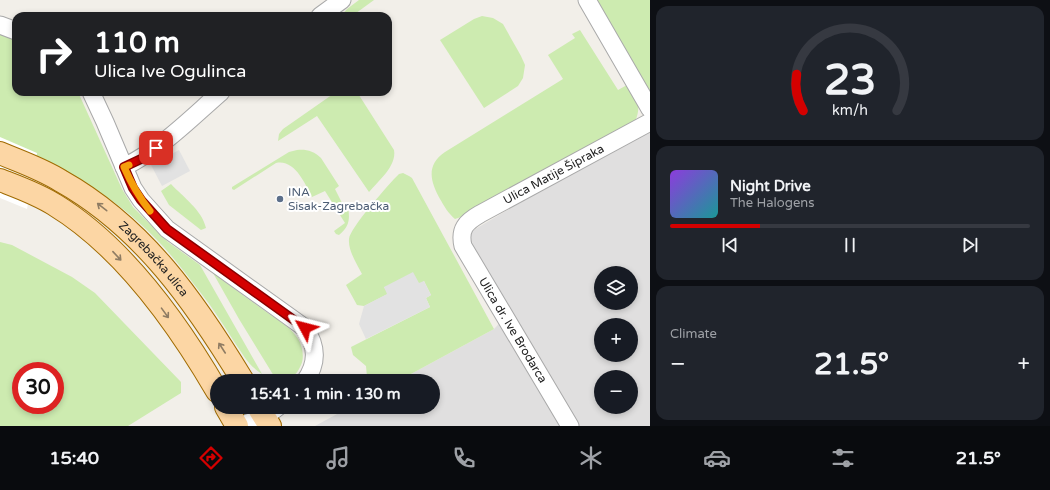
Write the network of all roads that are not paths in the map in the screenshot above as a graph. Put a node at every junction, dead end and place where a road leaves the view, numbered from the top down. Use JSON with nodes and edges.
{"nodes":[{"id":1,"x":342,"y":0,"type":"edge"},
{"id":2,"x":587,"y":0,"type":"edge"},
{"id":3,"x":326,"y":12,"type":"edge"},
{"id":4,"x":0,"y":25,"type":"edge"},
{"id":5,"x":12,"y":29,"type":"edge"},
{"id":6,"x":93,"y":96,"type":"edge"},
{"id":7,"x":216,"y":96,"type":"edge"},
{"id":8,"x":650,"y":109,"type":"edge"},
{"id":9,"x":650,"y":122,"type":"edge"},
{"id":10,"x":0,"y":153,"type":"edge"},
{"id":11,"x":124,"y":167,"type":"junction"},
{"id":12,"x":0,"y":180,"type":"edge"},
{"id":13,"x":462,"y":232,"type":"joint"},
{"id":14,"x":238,"y":374,"type":"edge"},
{"id":15,"x":309,"y":374,"type":"edge"},
{"id":16,"x":210,"y":380,"type":"edge"},
{"id":17,"x":230,"y":414,"type":"edge"},
{"id":18,"x":266,"y":417,"type":"edge"},
{"id":19,"x":238,"y":426,"type":"edge"},
{"id":20,"x":570,"y":426,"type":"edge"}],
"edges":[{"from":1,"to":3,"type":"street"},
{"from":2,"to":8,"type":"street"},
{"from":4,"to":5,"type":"street"},
{"from":6,"to":11,"type":"street"},
{"from":7,"to":11,"type":"street"},
{"from":9,"to":13,"type":"street","name":"Ulica Matije Šipraka"},
{"from":14,"to":10,"type":"main road","name":"Zagrebačka ulica","one_way":true},
{"from":11,"to":15,"type":"street"},
{"from":12,"to":16,"type":"main road","one_way":true},
{"from":13,"to":20,"type":"street","name":"Ulica dr. Ive Brodarca"},
{"from":17,"to":19,"type":"main road"},
{"from":18,"to":19,"type":"street"}]}
